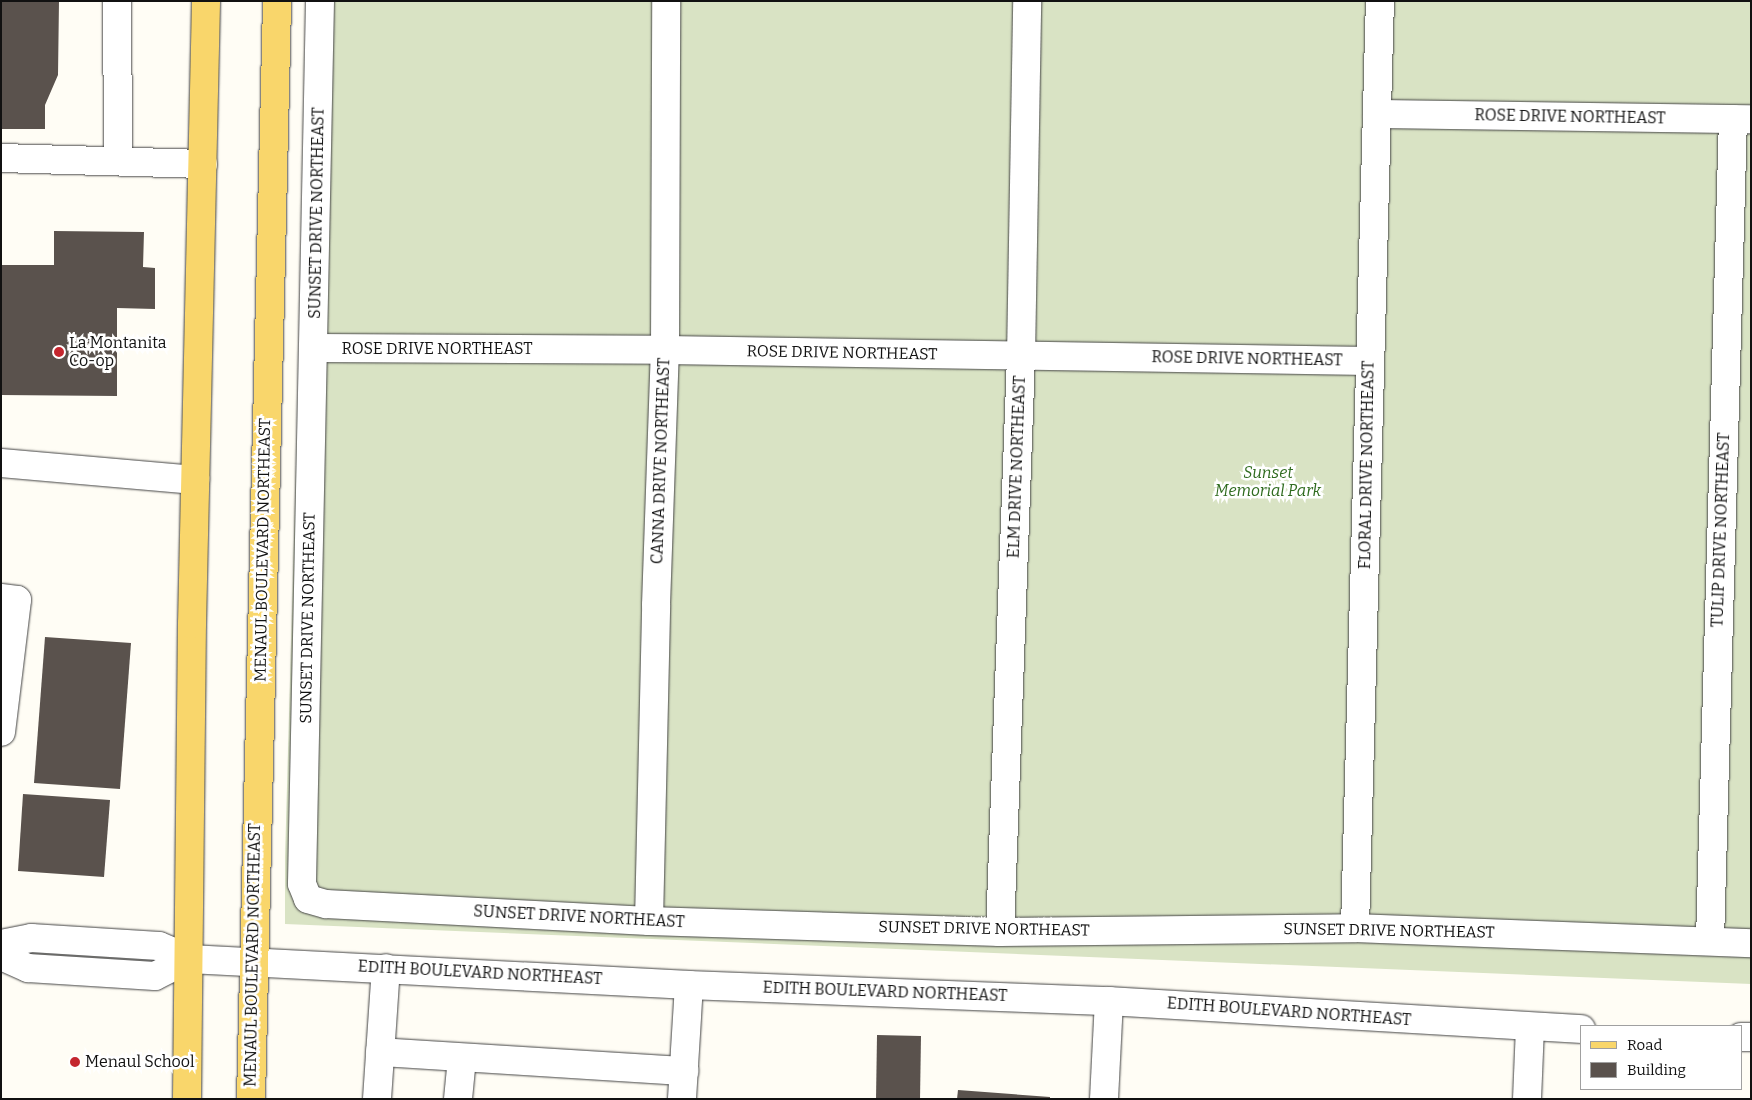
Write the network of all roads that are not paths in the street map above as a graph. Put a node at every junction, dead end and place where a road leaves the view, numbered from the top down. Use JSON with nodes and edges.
{"nodes":[{"id":1,"x":117,"y":1,"type":"edge"},
{"id":2,"x":206,"y":1,"type":"edge"},
{"id":3,"x":277,"y":1,"type":"edge"},
{"id":4,"x":320,"y":1,"type":"edge"},
{"id":5,"x":666,"y":1,"type":"edge"},
{"id":6,"x":1028,"y":1,"type":"edge"},
{"id":7,"x":1380,"y":1,"type":"edge"},
{"id":8,"x":1377,"y":114,"type":"junction"},
{"id":9,"x":1742,"y":119,"type":"edge"},
{"id":10,"x":1,"y":158,"type":"edge"},
{"id":11,"x":118,"y":161,"type":"junction"},
{"id":12,"x":203,"y":164,"type":"junction"},
{"id":13,"x":314,"y":348,"type":"junction"},
{"id":14,"x":665,"y":350,"type":"junction"},
{"id":15,"x":1021,"y":357,"type":"junction"},
{"id":16,"x":1370,"y":360,"type":"junction"},
{"id":17,"x":1,"y":463,"type":"edge"},
{"id":18,"x":195,"y":480,"type":"junction"},
{"id":19,"x":1,"y":598,"type":"edge"},
{"id":20,"x":1,"y":732,"type":"edge"},
{"id":21,"x":649,"y":921,"type":"junction"},
{"id":22,"x":1355,"y":928,"type":"junction"},
{"id":23,"x":1000,"y":932,"type":"junction"},
{"id":24,"x":59,"y":940,"type":"junction"},
{"id":25,"x":1710,"y":941,"type":"junction"},
{"id":26,"x":1751,"y":943,"type":"edge"},
{"id":27,"x":1,"y":944,"type":"edge"},
{"id":28,"x":1,"y":956,"type":"edge"},
{"id":29,"x":189,"y":959,"type":"junction"},
{"id":30,"x":252,"y":961,"type":"junction"},
{"id":31,"x":386,"y":968,"type":"junction"},
{"id":32,"x":57,"y":970,"type":"junction"},
{"id":33,"x":689,"y":985,"type":"junction"},
{"id":34,"x":1109,"y":1001,"type":"junction"},
{"id":35,"x":1530,"y":1027,"type":"junction"},
{"id":36,"x":1580,"y":1030,"type":"edge"},
{"id":37,"x":380,"y":1052,"type":"junction"},
{"id":38,"x":462,"y":1058,"type":"junction"},
{"id":39,"x":684,"y":1071,"type":"junction"},
{"id":40,"x":187,"y":1099,"type":"edge"},
{"id":41,"x":251,"y":1099,"type":"edge"},
{"id":42,"x":377,"y":1099,"type":"edge"},
{"id":43,"x":458,"y":1099,"type":"edge"},
{"id":44,"x":682,"y":1099,"type":"edge"},
{"id":45,"x":1104,"y":1099,"type":"edge"},
{"id":46,"x":1526,"y":1099,"type":"edge"}],
"edges":[{"from":1,"to":11,"type":"street"},
{"from":2,"to":12,"type":"main road"},
{"from":3,"to":30,"type":"main road","name":"MENAUL BOULEVARD NORTHEAST"},
{"from":4,"to":13,"type":"street","name":"SUNSET DRIVE NORTHEAST"},
{"from":5,"to":14,"type":"street","name":"CANNA DRIVE NORTHEAST"},
{"from":6,"to":15,"type":"street","name":"ELM DRIVE NORTHEAST"},
{"from":7,"to":8,"type":"street","name":"FLORAL DRIVE NORTHEAST"},
{"from":8,"to":9,"type":"street","name":"ROSE DRIVE NORTHEAST"},
{"from":8,"to":16,"type":"street","name":"FLORAL DRIVE NORTHEAST"},
{"from":9,"to":25,"type":"street","name":"TULIP DRIVE NORTHEAST"},
{"from":10,"to":11,"type":"street"},
{"from":11,"to":12,"type":"street"},
{"from":12,"to":18,"type":"main road"},
{"from":13,"to":14,"type":"street","name":"ROSE DRIVE NORTHEAST"},
{"from":13,"to":21,"type":"street","name":"SUNSET DRIVE NORTHEAST"},
{"from":14,"to":15,"type":"street","name":"ROSE DRIVE NORTHEAST"},
{"from":14,"to":21,"type":"street","name":"CANNA DRIVE NORTHEAST"},
{"from":15,"to":16,"type":"street","name":"ROSE DRIVE NORTHEAST"},
{"from":15,"to":23,"type":"street","name":"ELM DRIVE NORTHEAST"},
{"from":16,"to":22,"type":"street","name":"FLORAL DRIVE NORTHEAST"},
{"from":17,"to":18,"type":"street"},
{"from":18,"to":29,"type":"main road"},
{"from":19,"to":20,"type":"street"},
{"from":21,"to":23,"type":"street","name":"SUNSET DRIVE NORTHEAST"},
{"from":22,"to":23,"type":"street","name":"SUNSET DRIVE NORTHEAST"},
{"from":22,"to":25,"type":"street","name":"SUNSET DRIVE NORTHEAST"},
{"from":24,"to":27,"type":"street","name":"EDITH BOULEVARD NORTHEAST"},
{"from":24,"to":29,"type":"street","name":"EDITH BOULEVARD NORTHEAST"},
{"from":24,"to":32,"type":"street"},
{"from":25,"to":26,"type":"street","name":"SUNSET DRIVE NORTHEAST"},
{"from":28,"to":32,"type":"street","name":"EDITH BOULEVARD NORTHEAST"},
{"from":29,"to":30,"type":"street","name":"EDITH BOULEVARD NORTHEAST"},
{"from":29,"to":32,"type":"street","name":"EDITH BOULEVARD NORTHEAST"},
{"from":29,"to":40,"type":"main road"},
{"from":30,"to":31,"type":"street","name":"EDITH BOULEVARD NORTHEAST"},
{"from":30,"to":41,"type":"main road","name":"MENAUL BOULEVARD NORTHEAST"},
{"from":31,"to":33,"type":"street","name":"EDITH BOULEVARD NORTHEAST"},
{"from":31,"to":37,"type":"street"},
{"from":33,"to":34,"type":"street","name":"EDITH BOULEVARD NORTHEAST"},
{"from":33,"to":39,"type":"street"},
{"from":34,"to":35,"type":"street","name":"EDITH BOULEVARD NORTHEAST"},
{"from":34,"to":45,"type":"street"},
{"from":35,"to":36,"type":"street","name":"EDITH BOULEVARD NORTHEAST"},
{"from":35,"to":46,"type":"street"},
{"from":37,"to":38,"type":"street"},
{"from":37,"to":42,"type":"street"},
{"from":38,"to":39,"type":"street"},
{"from":38,"to":43,"type":"street"},
{"from":39,"to":44,"type":"street"}]}
